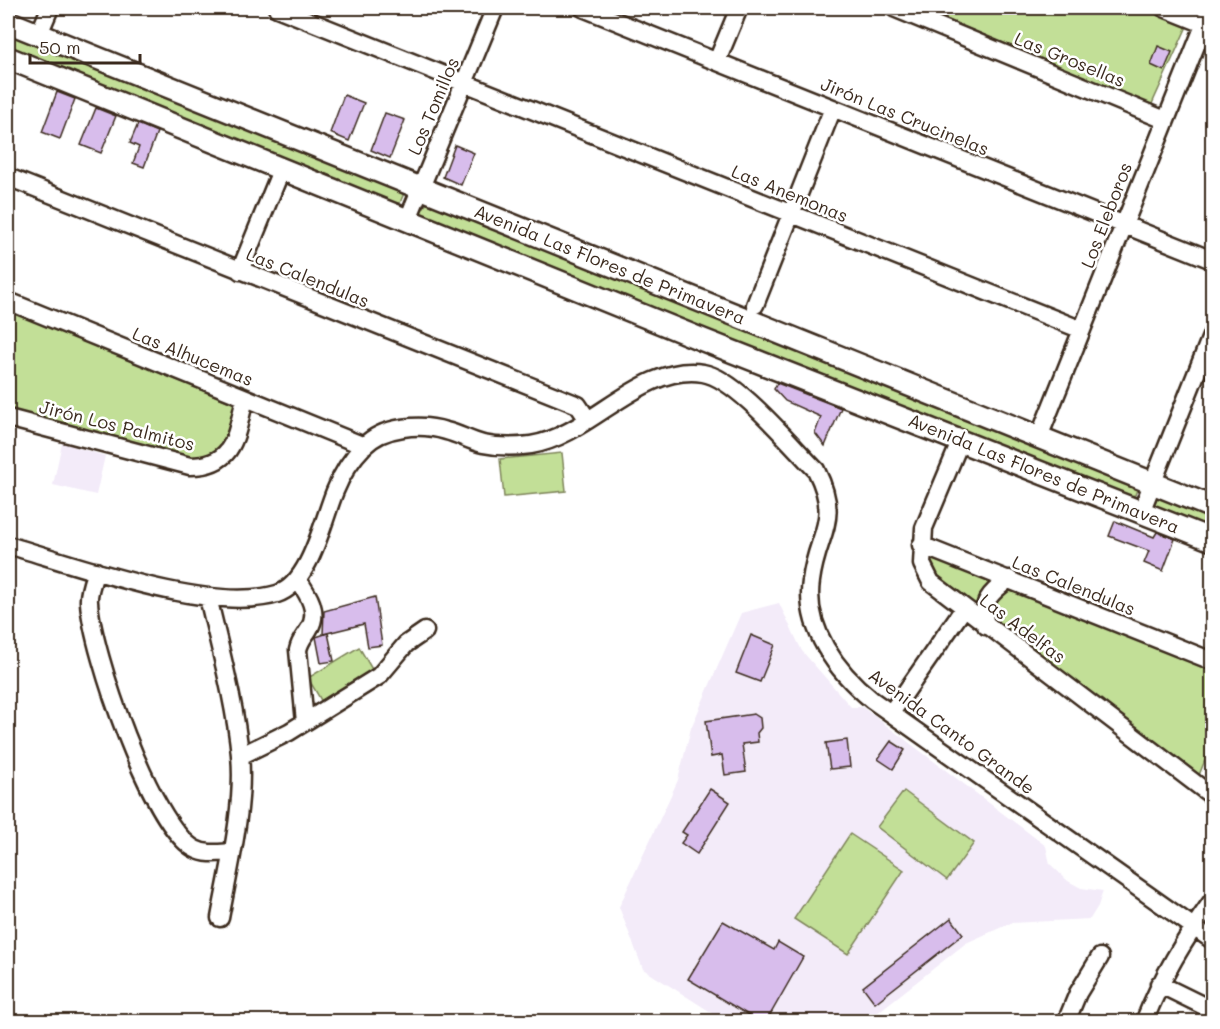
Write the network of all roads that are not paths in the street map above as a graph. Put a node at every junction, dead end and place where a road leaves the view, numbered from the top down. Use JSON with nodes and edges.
{"nodes":[{"id":1,"x":50,"y":8,"type":"edge"},
{"id":2,"x":278,"y":8,"type":"edge"},
{"id":3,"x":495,"y":8,"type":"edge"},
{"id":4,"x":583,"y":8,"type":"edge"},
{"id":5,"x":739,"y":8,"type":"edge"},
{"id":6,"x":894,"y":8,"type":"edge"},
{"id":7,"x":1164,"y":8,"type":"edge"},
{"id":8,"x":1211,"y":8,"type":"edge"},
{"id":9,"x":614,"y":13,"type":"edge"},
{"id":10,"x":8,"y":22,"type":"edge"},
{"id":11,"x":1204,"y":24,"type":"junction"},
{"id":12,"x":39,"y":34,"type":"junction"},
{"id":13,"x":8,"y":58,"type":"edge"},
{"id":14,"x":717,"y":61,"type":"junction"},
{"id":15,"x":464,"y":83,"type":"junction"},
{"id":16,"x":833,"y":108,"type":"junction"},
{"id":17,"x":1164,"y":120,"type":"junction"},
{"id":18,"x":282,"y":168,"type":"junction"},
{"id":19,"x":8,"y":177,"type":"edge"},
{"id":20,"x":421,"y":187,"type":"junction"},
{"id":21,"x":792,"y":215,"type":"junction"},
{"id":22,"x":408,"y":219,"type":"junction"},
{"id":23,"x":1123,"y":224,"type":"junction"},
{"id":24,"x":1212,"y":260,"type":"edge"},
{"id":25,"x":240,"y":271,"type":"junction"},
{"id":26,"x":8,"y":301,"type":"edge"},
{"id":27,"x":754,"y":305,"type":"dead end"},
{"id":28,"x":1082,"y":330,"type":"junction"},
{"id":29,"x":1212,"y":334,"type":"edge"},
{"id":30,"x":1197,"y":375,"type":"junction"},
{"id":31,"x":1212,"y":381,"type":"edge"},
{"id":32,"x":246,"y":398,"type":"junction"},
{"id":33,"x":8,"y":418,"type":"edge"},
{"id":34,"x":588,"y":420,"type":"junction"},
{"id":35,"x":1039,"y":437,"type":"junction"},
{"id":36,"x":961,"y":440,"type":"junction"},
{"id":37,"x":364,"y":446,"type":"junction"},
{"id":38,"x":1152,"y":483,"type":"junction"},
{"id":39,"x":1212,"y":507,"type":"edge"},
{"id":40,"x":1141,"y":512,"type":"junction"},
{"id":41,"x":1212,"y":540,"type":"edge"},
{"id":42,"x":921,"y":544,"type":"junction"},
{"id":43,"x":8,"y":545,"type":"edge"},
{"id":44,"x":96,"y":571,"type":"junction"},
{"id":45,"x":1009,"y":579,"type":"junction"},
{"id":46,"x":298,"y":580,"type":"junction"},
{"id":47,"x":208,"y":597,"type":"junction"},
{"id":48,"x":964,"y":608,"type":"junction"},
{"id":49,"x":986,"y":626,"type":"junction"},
{"id":50,"x":425,"y":630,"type":"dead end"},
{"id":51,"x":1212,"y":661,"type":"edge"},
{"id":52,"x":891,"y":713,"type":"junction"},
{"id":53,"x":305,"y":722,"type":"junction"},
{"id":54,"x":240,"y":756,"type":"junction"},
{"id":55,"x":1212,"y":796,"type":"edge"},
{"id":56,"x":231,"y":852,"type":"junction"},
{"id":57,"x":1212,"y":901,"type":"edge"},
{"id":58,"x":220,"y":918,"type":"dead end"},
{"id":59,"x":1194,"y":927,"type":"junction"},
{"id":60,"x":1212,"y":940,"type":"edge"},
{"id":61,"x":1100,"y":957,"type":"dead end"},
{"id":62,"x":1159,"y":984,"type":"junction"},
{"id":63,"x":1212,"y":1010,"type":"edge"},
{"id":64,"x":1066,"y":1022,"type":"edge"},
{"id":65,"x":1144,"y":1022,"type":"edge"}],
"edges":[{"from":1,"to":12,"type":"street"},
{"from":2,"to":15,"type":"street","name":"Las Anemonas"},
{"from":3,"to":15,"type":"street","name":"Los Tomillos"},
{"from":4,"to":9,"type":"street","name":"Jirón Las Crucinelas"},
{"from":5,"to":14,"type":"street"},
{"from":6,"to":17,"type":"street","name":"Las Grosellas"},
{"from":7,"to":11,"type":"street"},
{"from":8,"to":11,"type":"street","name":"Los Eleboros"},
{"from":9,"to":14,"type":"street","name":"Jirón Las Crucinelas"},
{"from":10,"to":12,"type":"main road","name":"Avenida Las Flores de Primavera"},
{"from":11,"to":17,"type":"street","name":"Los Eleboros"},
{"from":12,"to":20,"type":"main road","name":"Avenida Las Flores de Primavera"},
{"from":13,"to":18,"type":"main road","name":"Avenida Las Flores de Primavera"},
{"from":14,"to":16,"type":"street","name":"Jirón Las Crucinelas"},
{"from":15,"to":20,"type":"street","name":"Los Tomillos"},
{"from":15,"to":21,"type":"street","name":"Las Anemonas"},
{"from":16,"to":21,"type":"street"},
{"from":16,"to":23,"type":"street","name":"Jirón Las Crucinelas"},
{"from":17,"to":23,"type":"street","name":"Los Eleboros"},
{"from":18,"to":22,"type":"main road","name":"Avenida Las Flores de Primavera"},
{"from":18,"to":25,"type":"street"},
{"from":19,"to":25,"type":"street","name":"Las Calendulas"},
{"from":20,"to":22,"type":"street","name":"Los Tomillos"},
{"from":20,"to":35,"type":"main road","name":"Avenida Las Flores de Primavera"},
{"from":21,"to":27,"type":"street"},
{"from":21,"to":28,"type":"street","name":"Las Anemonas"},
{"from":22,"to":36,"type":"main road","name":"Avenida Las Flores de Primavera"},
{"from":23,"to":24,"type":"street","name":"Jirón Las Crucinelas"},
{"from":23,"to":28,"type":"street","name":"Los Eleboros"},
{"from":25,"to":34,"type":"street","name":"Las Calendulas"},
{"from":26,"to":32,"type":"street","name":"Las Alhucemas"},
{"from":28,"to":35,"type":"street","name":"Los Eleboros"},
{"from":29,"to":30,"type":"street"},
{"from":30,"to":31,"type":"street"},
{"from":30,"to":38,"type":"street"},
{"from":32,"to":33,"type":"street","name":"Jirón Los Palmitos"},
{"from":32,"to":37,"type":"street","name":"Las Alhucemas"},
{"from":34,"to":37,"type":"street","name":"Avenida Canto Grande"},
{"from":34,"to":52,"type":"street","name":"Avenida Canto Grande"},
{"from":35,"to":38,"type":"main road","name":"Avenida Las Flores de Primavera"},
{"from":36,"to":40,"type":"main road","name":"Avenida Las Flores de Primavera"},
{"from":36,"to":42,"type":"street","name":"Las Adelfas"},
{"from":37,"to":46,"type":"street","name":"Avenida Canto Grande"},
{"from":38,"to":39,"type":"main road","name":"Avenida Las Flores de Primavera"},
{"from":38,"to":40,"type":"street"},
{"from":40,"to":41,"type":"main road","name":"Avenida Las Flores de Primavera"},
{"from":42,"to":45,"type":"street","name":"Las Calendulas"},
{"from":42,"to":48,"type":"street","name":"Las Adelfas"},
{"from":43,"to":44,"type":"street"},
{"from":44,"to":47,"type":"street"},
{"from":44,"to":56,"type":"street"},
{"from":45,"to":49,"type":"street"},
{"from":45,"to":51,"type":"street","name":"Las Calendulas"},
{"from":46,"to":47,"type":"street"},
{"from":46,"to":53,"type":"street"},
{"from":47,"to":54,"type":"street"},
{"from":48,"to":49,"type":"street","name":"Las Adelfas"},
{"from":48,"to":52,"type":"street"},
{"from":49,"to":55,"type":"street","name":"Las Adelfas"},
{"from":50,"to":53,"type":"street"},
{"from":52,"to":59,"type":"street","name":"Avenida Canto Grande"},
{"from":53,"to":54,"type":"street"},
{"from":54,"to":56,"type":"street"},
{"from":56,"to":58,"type":"street"},
{"from":57,"to":59,"type":"street"},
{"from":59,"to":60,"type":"street","name":"Avenida Canto Grande"},
{"from":59,"to":62,"type":"street"},
{"from":61,"to":64,"type":"street"},
{"from":62,"to":63,"type":"street"},
{"from":62,"to":65,"type":"street"}]}
